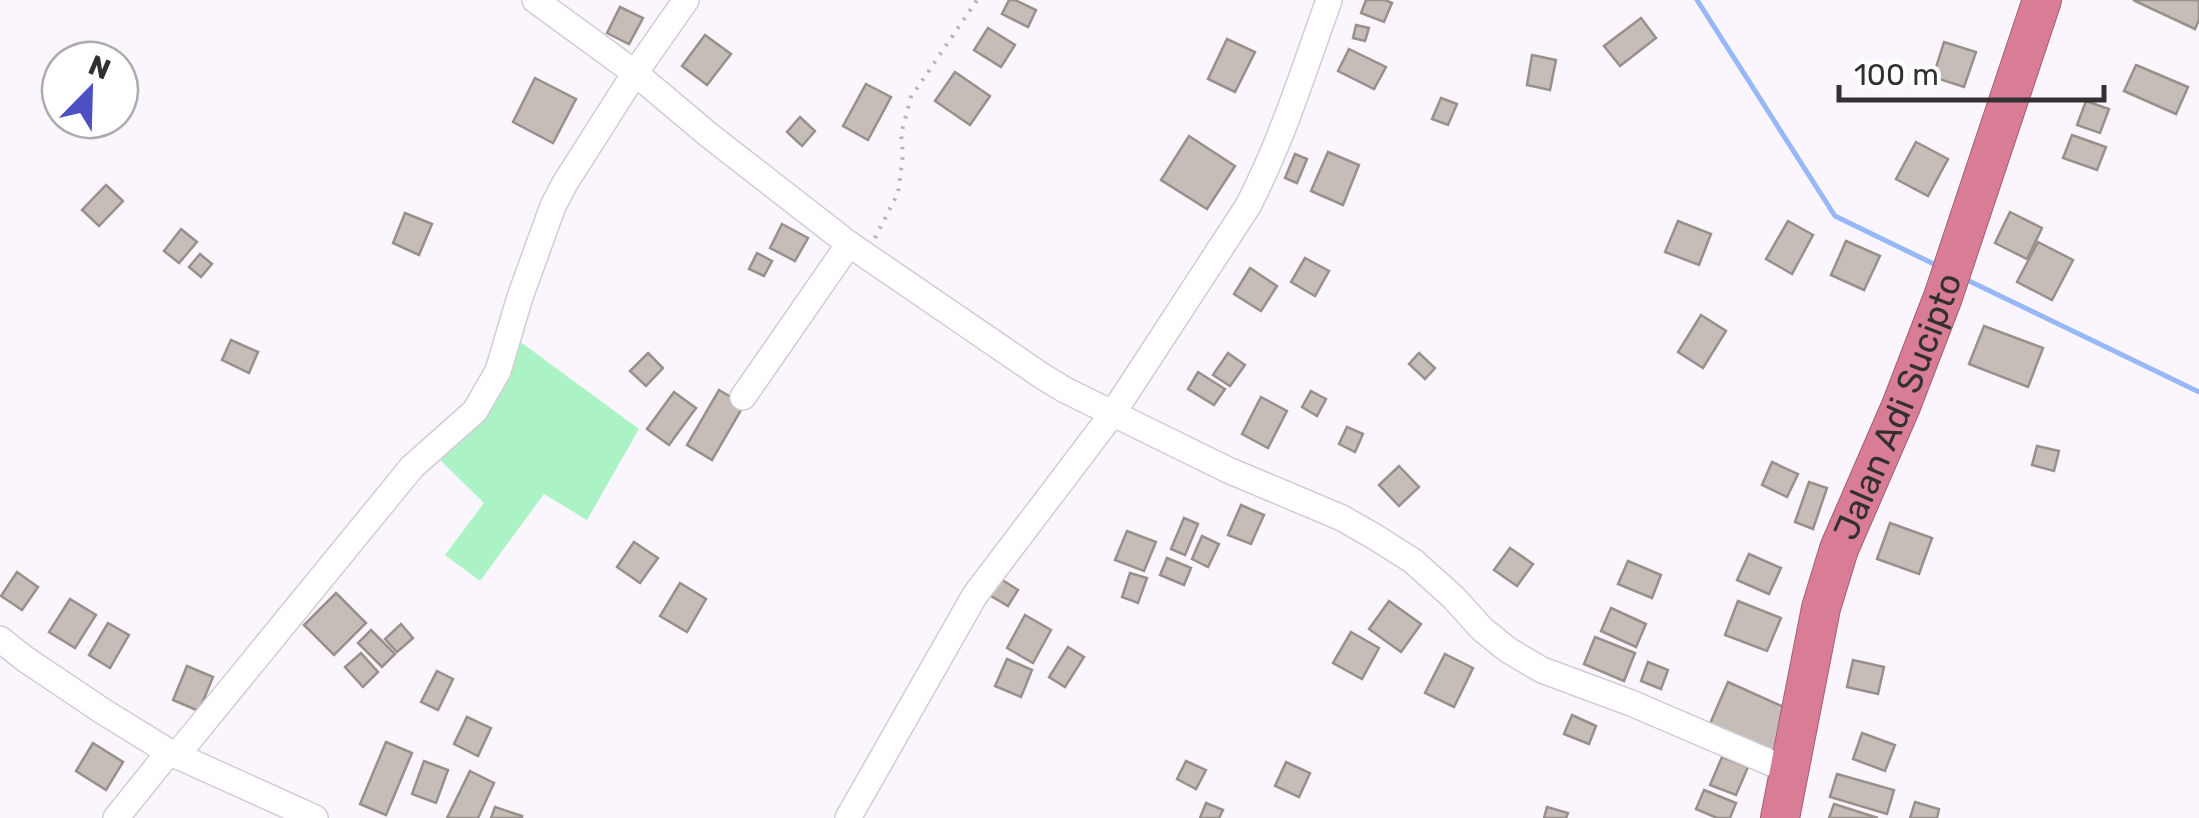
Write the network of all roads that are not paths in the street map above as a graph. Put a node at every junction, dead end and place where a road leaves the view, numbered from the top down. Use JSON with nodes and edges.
{"nodes":[{"id":1,"x":535,"y":0,"type":"edge"},
{"id":2,"x":686,"y":0,"type":"edge"},
{"id":3,"x":1329,"y":0,"type":"edge"},
{"id":4,"x":2042,"y":0,"type":"edge"},
{"id":5,"x":634,"y":73,"type":"junction"},
{"id":6,"x":857,"y":249,"type":"junction"},
{"id":7,"x":743,"y":397,"type":"dead end"},
{"id":8,"x":1113,"y":412,"type":"junction"},
{"id":9,"x":0,"y":639,"type":"edge"},
{"id":10,"x":172,"y":754,"type":"junction"},
{"id":11,"x":1790,"y":771,"type":"junction"},
{"id":12,"x":116,"y":818,"type":"edge"},
{"id":13,"x":315,"y":818,"type":"edge"},
{"id":14,"x":848,"y":818,"type":"edge"},
{"id":15,"x":1780,"y":818,"type":"edge"}],
"edges":[{"from":1,"to":5,"type":"street"},
{"from":2,"to":5,"type":"street"},
{"from":3,"to":8,"type":"street"},
{"from":4,"to":11,"type":"highway","name":"Jalan Adi Sucipto"},
{"from":5,"to":6,"type":"street"},
{"from":5,"to":10,"type":"street"},
{"from":6,"to":7,"type":"street"},
{"from":6,"to":8,"type":"street"},
{"from":8,"to":11,"type":"street"},
{"from":8,"to":14,"type":"street"},
{"from":9,"to":10,"type":"street"},
{"from":10,"to":12,"type":"street"},
{"from":10,"to":13,"type":"street"},
{"from":11,"to":15,"type":"highway","name":"Jalan Adi Sucipto"}]}
